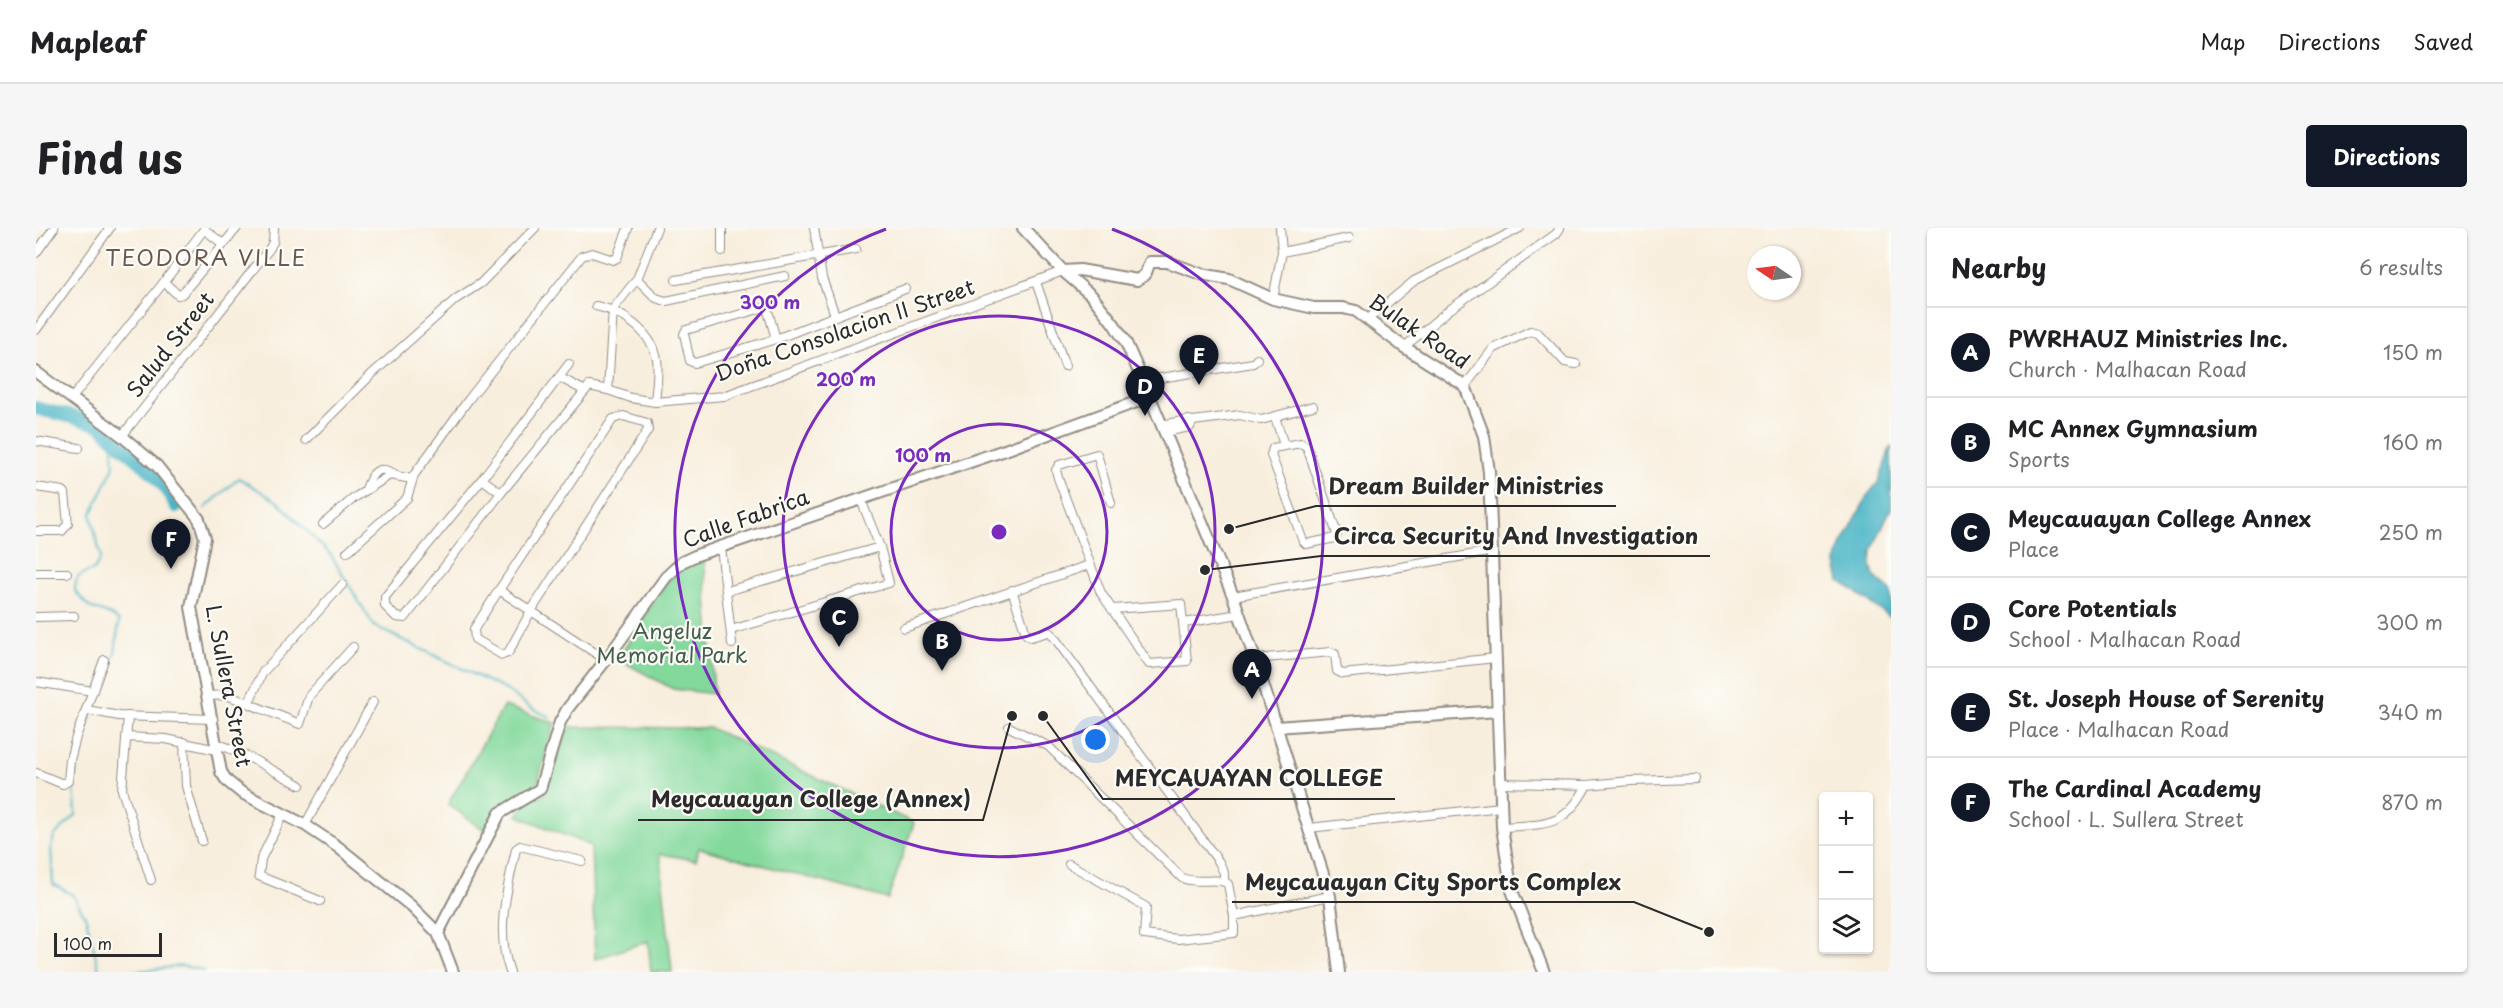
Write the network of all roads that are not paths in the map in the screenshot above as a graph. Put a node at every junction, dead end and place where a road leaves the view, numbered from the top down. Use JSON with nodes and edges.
{"nodes":[{"id":1,"x":54,"y":228,"type":"edge"},
{"id":2,"x":110,"y":228,"type":"edge"},
{"id":3,"x":237,"y":228,"type":"edge"},
{"id":4,"x":274,"y":228,"type":"edge"},
{"id":5,"x":535,"y":228,"type":"edge"},
{"id":6,"x":628,"y":228,"type":"edge"},
{"id":7,"x":657,"y":228,"type":"edge"},
{"id":8,"x":722,"y":228,"type":"edge"},
{"id":9,"x":814,"y":228,"type":"edge"},
{"id":10,"x":1023,"y":228,"type":"edge"},
{"id":11,"x":1280,"y":228,"type":"edge"},
{"id":12,"x":1520,"y":228,"type":"edge"},
{"id":13,"x":1560,"y":228,"type":"edge"},
{"id":14,"x":205,"y":229,"type":"edge"},
{"id":15,"x":1348,"y":238,"type":"dead end"},
{"id":16,"x":223,"y":244,"type":"junction"},
{"id":17,"x":856,"y":249,"type":"dead end"},
{"id":18,"x":722,"y":251,"type":"dead end"},
{"id":19,"x":1282,"y":252,"type":"junction"},
{"id":20,"x":36,"y":253,"type":"edge"},
{"id":21,"x":818,"y":258,"type":"junction"},
{"id":22,"x":1063,"y":271,"type":"junction"},
{"id":23,"x":785,"y":276,"type":"dead end"},
{"id":24,"x":637,"y":279,"type":"junction"},
{"id":25,"x":676,"y":280,"type":"dead end"},
{"id":26,"x":164,"y":282,"type":"junction"},
{"id":27,"x":1036,"y":282,"type":"junction"},
{"id":28,"x":905,"y":290,"type":"dead end"},
{"id":29,"x":1273,"y":299,"type":"junction"},
{"id":30,"x":596,"y":306,"type":"dead end"},
{"id":31,"x":613,"y":309,"type":"junction"},
{"id":32,"x":835,"y":315,"type":"junction"},
{"id":33,"x":1368,"y":319,"type":"junction"},
{"id":34,"x":36,"y":330,"type":"edge"},
{"id":35,"x":776,"y":339,"type":"junction"},
{"id":36,"x":1404,"y":347,"type":"junction"},
{"id":37,"x":1257,"y":359,"type":"dead end"},
{"id":38,"x":569,"y":364,"type":"dead end"},
{"id":39,"x":1576,"y":364,"type":"dead end"},
{"id":40,"x":1065,"y":366,"type":"dead end"},
{"id":41,"x":36,"y":372,"type":"edge"},
{"id":42,"x":559,"y":377,"type":"junction"},
{"id":43,"x":1142,"y":381,"type":"junction"},
{"id":44,"x":1465,"y":386,"type":"junction"},
{"id":45,"x":608,"y":390,"type":"junction"},
{"id":46,"x":585,"y":392,"type":"junction"},
{"id":47,"x":1150,"y":397,"type":"junction"},
{"id":48,"x":72,"y":398,"type":"junction"},
{"id":49,"x":655,"y":402,"type":"junction"},
{"id":50,"x":1313,"y":406,"type":"dead end"},
{"id":51,"x":1275,"y":417,"type":"junction"},
{"id":52,"x":1162,"y":429,"type":"junction"},
{"id":53,"x":122,"y":436,"type":"junction"},
{"id":54,"x":306,"y":440,"type":"dead end"},
{"id":55,"x":36,"y":441,"type":"edge"},
{"id":56,"x":1284,"y":444,"type":"junction"},
{"id":57,"x":79,"y":448,"type":"dead end"},
{"id":58,"x":412,"y":479,"type":"junction"},
{"id":59,"x":482,"y":479,"type":"junction"},
{"id":60,"x":36,"y":487,"type":"edge"},
{"id":61,"x":501,"y":493,"type":"junction"},
{"id":62,"x":861,"y":500,"type":"junction"},
{"id":63,"x":1111,"y":503,"type":"dead end"},
{"id":64,"x":322,"y":524,"type":"dead end"},
{"id":65,"x":36,"y":531,"type":"edge"},
{"id":66,"x":721,"y":547,"type":"junction"},
{"id":67,"x":880,"y":547,"type":"junction"},
{"id":68,"x":1493,"y":551,"type":"junction"},
{"id":69,"x":347,"y":552,"type":"dead end"},
{"id":70,"x":1089,"y":565,"type":"junction"},
{"id":71,"x":36,"y":573,"type":"edge"},
{"id":72,"x":67,"y":573,"type":"dead end"},
{"id":73,"x":342,"y":585,"type":"dead end"},
{"id":74,"x":499,"y":590,"type":"junction"},
{"id":75,"x":1012,"y":590,"type":"junction"},
{"id":76,"x":727,"y":591,"type":"junction"},
{"id":77,"x":1233,"y":596,"type":"junction"},
{"id":78,"x":1113,"y":609,"type":"junction"},
{"id":79,"x":531,"y":611,"type":"junction"},
{"id":80,"x":1239,"y":614,"type":"junction"},
{"id":81,"x":74,"y":616,"type":"dead end"},
{"id":82,"x":36,"y":617,"type":"edge"},
{"id":83,"x":1184,"y":623,"type":"junction"},
{"id":84,"x":904,"y":628,"type":"dead end"},
{"id":85,"x":731,"y":630,"type":"junction"},
{"id":86,"x":732,"y":644,"type":"dead end"},
{"id":87,"x":353,"y":647,"type":"dead end"},
{"id":88,"x":1496,"y":658,"type":"junction"},
{"id":89,"x":1255,"y":659,"type":"junction"},
{"id":90,"x":104,"y":660,"type":"dead end"},
{"id":91,"x":606,"y":660,"type":"junction"},
{"id":92,"x":36,"y":682,"type":"edge"},
{"id":93,"x":93,"y":691,"type":"junction"},
{"id":94,"x":209,"y":696,"type":"junction"},
{"id":95,"x":249,"y":702,"type":"junction"},
{"id":96,"x":373,"y":702,"type":"dead end"},
{"id":97,"x":91,"y":711,"type":"junction"},
{"id":98,"x":1498,"y":711,"type":"junction"},
{"id":99,"x":128,"y":716,"type":"junction"},
{"id":100,"x":213,"y":719,"type":"junction"},
{"id":101,"x":1010,"y":727,"type":"dead end"},
{"id":102,"x":1276,"y":727,"type":"junction"},
{"id":103,"x":126,"y":737,"type":"junction"},
{"id":104,"x":184,"y":742,"type":"junction"},
{"id":105,"x":216,"y":747,"type":"junction"},
{"id":106,"x":36,"y":773,"type":"edge"},
{"id":107,"x":1695,"y":779,"type":"dead end"},
{"id":108,"x":1501,"y":783,"type":"junction"},
{"id":109,"x":300,"y":785,"type":"dead end"},
{"id":110,"x":1587,"y":785,"type":"junction"},
{"id":111,"x":1501,"y":807,"type":"junction"},
{"id":112,"x":283,"y":814,"type":"junction"},
{"id":113,"x":305,"y":825,"type":"junction"},
{"id":114,"x":1502,"y":827,"type":"junction"},
{"id":115,"x":1309,"y":828,"type":"junction"},
{"id":116,"x":202,"y":841,"type":"dead end"},
{"id":117,"x":582,"y":861,"type":"dead end"},
{"id":118,"x":1069,"y":864,"type":"dead end"},
{"id":119,"x":151,"y":880,"type":"dead end"},
{"id":120,"x":1224,"y":880,"type":"junction"},
{"id":121,"x":1330,"y":896,"type":"junction"},
{"id":122,"x":320,"y":901,"type":"dead end"},
{"id":123,"x":1234,"y":916,"type":"junction"},
{"id":124,"x":438,"y":933,"type":"junction"},
{"id":125,"x":453,"y":972,"type":"edge"},
{"id":126,"x":510,"y":972,"type":"edge"},
{"id":127,"x":1339,"y":972,"type":"edge"},
{"id":128,"x":1544,"y":972,"type":"edge"}],
"edges":[{"from":1,"to":20,"type":"street"},
{"from":2,"to":34,"type":"street"},
{"from":3,"to":16,"type":"street"},
{"from":4,"to":53,"type":"street","name":"Salud Street"},
{"from":5,"to":54,"type":"street"},
{"from":6,"to":58,"type":"street"},
{"from":7,"to":24,"type":"street"},
{"from":8,"to":18,"type":"street"},
{"from":9,"to":21,"type":"street"},
{"from":10,"to":22,"type":"street"},
{"from":11,"to":19,"type":"street"},
{"from":12,"to":33,"type":"street"},
{"from":13,"to":36,"type":"street"},
{"from":14,"to":16,"type":"street"},
{"from":14,"to":26,"type":"street"},
{"from":15,"to":19,"type":"street"},
{"from":16,"to":26,"type":"street"},
{"from":17,"to":21,"type":"street"},
{"from":19,"to":29,"type":"street"},
{"from":21,"to":25,"type":"street"},
{"from":21,"to":32,"type":"street"},
{"from":22,"to":27,"type":"street","name":"Doña Consolacion II Street"},
{"from":22,"to":29,"type":"street","name":"Bulak Road"},
{"from":22,"to":43,"type":"street"},
{"from":23,"to":24,"type":"street"},
{"from":24,"to":31,"type":"street"},
{"from":26,"to":48,"type":"street"},
{"from":27,"to":40,"type":"street"},
{"from":27,"to":49,"type":"street","name":"Doña Consolacion II Street"},
{"from":28,"to":32,"type":"street"},
{"from":29,"to":33,"type":"street","name":"Bulak Road"},
{"from":30,"to":31,"type":"street"},
{"from":31,"to":45,"type":"street"},
{"from":31,"to":49,"type":"street"},
{"from":32,"to":35,"type":"street"},
{"from":33,"to":36,"type":"street","name":"Bulak Road"},
{"from":35,"to":35,"type":"street"},
{"from":36,"to":44,"type":"street","name":"Bulak Road"},
{"from":37,"to":43,"type":"street"},
{"from":38,"to":42,"type":"street"},
{"from":39,"to":44,"type":"street"},
{"from":41,"to":48,"type":"street","name":"L. Sullera Street"},
{"from":42,"to":46,"type":"street"},
{"from":42,"to":59,"type":"street"},
{"from":43,"to":47,"type":"street"},
{"from":44,"to":68,"type":"street","name":"Bulak Road"},
{"from":45,"to":46,"type":"street"},
{"from":45,"to":49,"type":"street","name":"Doña Consolacion II Street"},
{"from":46,"to":61,"type":"street"},
{"from":47,"to":52,"type":"street"},
{"from":47,"to":62,"type":"street","name":"Calle Fabrica"},
{"from":48,"to":53,"type":"street","name":"L. Sullera Street"},
{"from":50,"to":51,"type":"street"},
{"from":51,"to":52,"type":"street"},
{"from":51,"to":56,"type":"street"},
{"from":52,"to":77,"type":"street"},
{"from":53,"to":94,"type":"street","name":"L. Sullera Street"},
{"from":55,"to":57,"type":"street"},
{"from":56,"to":56,"type":"street"},
{"from":58,"to":64,"type":"street"},
{"from":58,"to":69,"type":"street"},
{"from":59,"to":61,"type":"street"},
{"from":59,"to":61,"type":"street"},
{"from":60,"to":65,"type":"street"},
{"from":62,"to":66,"type":"street","name":"Calle Fabrica"},
{"from":62,"to":67,"type":"street"},
{"from":63,"to":70,"type":"street"},
{"from":66,"to":76,"type":"street"},
{"from":66,"to":91,"type":"street","name":"Calle Fabrica"},
{"from":67,"to":76,"type":"street"},
{"from":67,"to":85,"type":"street"},
{"from":68,"to":77,"type":"street"},
{"from":68,"to":88,"type":"street","name":"Bulak Road"},
{"from":70,"to":75,"type":"street"},
{"from":70,"to":78,"type":"street"},
{"from":71,"to":72,"type":"street"},
{"from":73,"to":95,"type":"street"},
{"from":74,"to":79,"type":"street"},
{"from":74,"to":79,"type":"street"},
{"from":74,"to":79,"type":"street"},
{"from":75,"to":84,"type":"street"},
{"from":75,"to":120,"type":"street"},
{"from":76,"to":85,"type":"street"},
{"from":77,"to":80,"type":"street"},
{"from":78,"to":83,"type":"street"},
{"from":78,"to":83,"type":"street"},
{"from":79,"to":91,"type":"street"},
{"from":80,"to":83,"type":"street"},
{"from":80,"to":89,"type":"street"},
{"from":81,"to":82,"type":"street"},
{"from":85,"to":86,"type":"street"},
{"from":87,"to":95,"type":"street"},
{"from":88,"to":89,"type":"street"},
{"from":88,"to":98,"type":"street","name":"Bulak Road"},
{"from":89,"to":102,"type":"street"},
{"from":90,"to":93,"type":"street"},
{"from":91,"to":124,"type":"street","name":"Calle Fabrica"},
{"from":92,"to":93,"type":"street"},
{"from":93,"to":97,"type":"street"},
{"from":94,"to":95,"type":"street"},
{"from":94,"to":100,"type":"street","name":"L. Sullera Street"},
{"from":96,"to":113,"type":"street"},
{"from":97,"to":99,"type":"street"},
{"from":97,"to":106,"type":"street"},
{"from":98,"to":102,"type":"street"},
{"from":98,"to":108,"type":"street","name":"Bulak Road"},
{"from":99,"to":100,"type":"street"},
{"from":99,"to":103,"type":"street"},
{"from":100,"to":105,"type":"street","name":"L. Sullera Street"},
{"from":101,"to":120,"type":"street"},
{"from":102,"to":115,"type":"street"},
{"from":103,"to":104,"type":"street"},
{"from":103,"to":119,"type":"street"},
{"from":104,"to":105,"type":"street"},
{"from":104,"to":116,"type":"street"},
{"from":105,"to":109,"type":"street"},
{"from":105,"to":112,"type":"street","name":"L. Sullera Street"},
{"from":107,"to":110,"type":"street"},
{"from":108,"to":110,"type":"street"},
{"from":108,"to":111,"type":"street","name":"Bulak Road"},
{"from":110,"to":114,"type":"street"},
{"from":111,"to":114,"type":"street","name":"Bulak Road"},
{"from":111,"to":115,"type":"street"},
{"from":112,"to":113,"type":"street","name":"L. Sullera Street"},
{"from":112,"to":122,"type":"street"},
{"from":113,"to":124,"type":"street","name":"L. Sullera Street"},
{"from":114,"to":128,"type":"street","name":"Bulak Road"},
{"from":115,"to":121,"type":"street"},
{"from":117,"to":126,"type":"street"},
{"from":118,"to":123,"type":"street"},
{"from":120,"to":123,"type":"street"},
{"from":121,"to":123,"type":"street"},
{"from":121,"to":127,"type":"street"},
{"from":124,"to":125,"type":"street","name":"L. Sullera Street"}]}
